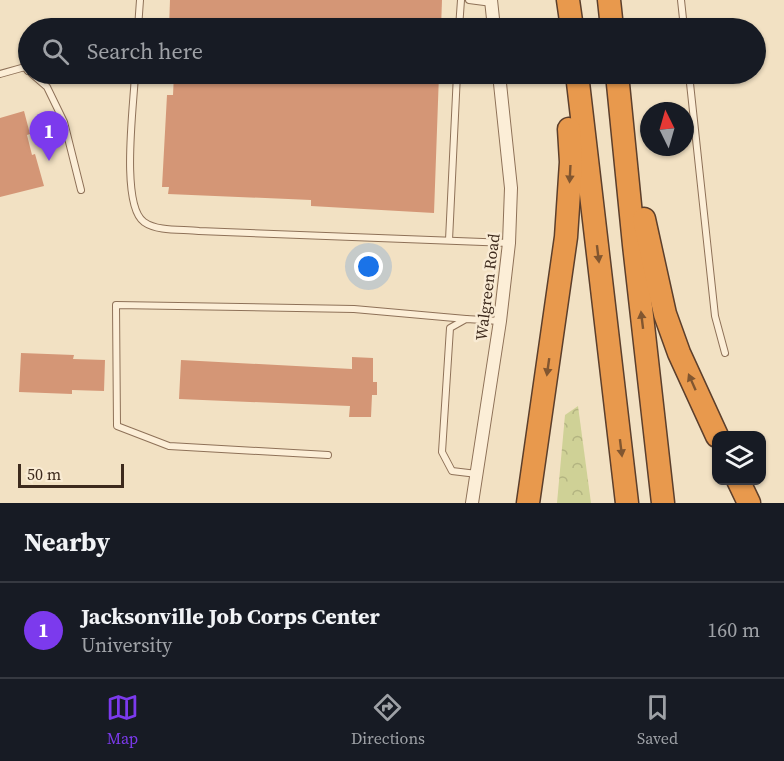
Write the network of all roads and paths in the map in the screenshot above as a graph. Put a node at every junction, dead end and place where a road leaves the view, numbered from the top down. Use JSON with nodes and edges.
{"nodes":[{"id":1,"x":140,"y":0,"type":"edge"},
{"id":2,"x":460,"y":0,"type":"edge"},
{"id":3,"x":469,"y":0,"type":"edge"},
{"id":4,"x":567,"y":0,"type":"edge"},
{"id":5,"x":609,"y":0,"type":"edge"},
{"id":6,"x":681,"y":0,"type":"edge"},
{"id":7,"x":492,"y":1,"type":"edge"},
{"id":8,"x":139,"y":18,"type":"edge"},
{"id":9,"x":459,"y":18,"type":"edge"},
{"id":10,"x":493,"y":18,"type":"edge"},
{"id":11,"x":566,"y":18,"type":"edge"},
{"id":12,"x":570,"y":18,"type":"edge"},
{"id":13,"x":611,"y":18,"type":"edge"},
{"id":14,"x":683,"y":18,"type":"edge"},
{"id":15,"x":18,"y":69,"type":"edge"},
{"id":16,"x":0,"y":74,"type":"edge"},
{"id":17,"x":44,"y":84,"type":"edge"},
{"id":18,"x":134,"y":84,"type":"edge"},
{"id":19,"x":457,"y":84,"type":"edge"},
{"id":20,"x":500,"y":84,"type":"edge"},
{"id":21,"x":567,"y":84,"type":"edge"},
{"id":22,"x":578,"y":84,"type":"edge"},
{"id":23,"x":618,"y":84,"type":"edge"},
{"id":24,"x":690,"y":84,"type":"edge"},
{"id":25,"x":622,"y":117,"type":"junction"},
{"id":26,"x":81,"y":190,"type":"dead end"},
{"id":27,"x":449,"y":240,"type":"junction"},
{"id":28,"x":509,"y":243,"type":"junction"},
{"id":29,"x":466,"y":318,"type":"junction"},
{"id":30,"x":500,"y":321,"type":"junction"},
{"id":31,"x":725,"y":353,"type":"dead end"},
{"id":32,"x":715,"y":431,"type":"edge"},
{"id":33,"x":328,"y":455,"type":"dead end"},
{"id":34,"x":478,"y":474,"type":"junction"},
{"id":35,"x":740,"y":485,"type":"edge"},
{"id":36,"x":472,"y":503,"type":"edge"},
{"id":37,"x":528,"y":503,"type":"edge"},
{"id":38,"x":627,"y":503,"type":"edge"},
{"id":39,"x":663,"y":503,"type":"edge"},
{"id":40,"x":748,"y":503,"type":"edge"}],
"edges":[{"from":1,"to":8,"type":"lane"},
{"from":2,"to":9,"type":"lane"},
{"from":3,"to":7,"type":"lane"},
{"from":4,"to":11,"type":"highway"},
{"from":4,"to":12,"type":"highway"},
{"from":5,"to":13,"type":"highway"},
{"from":6,"to":14,"type":"lane"},
{"from":7,"to":10,"type":"street"},
{"from":15,"to":16,"type":"lane"},
{"from":17,"to":26,"type":"lane"},
{"from":18,"to":27,"type":"lane"},
{"from":19,"to":27,"type":"lane"},
{"from":20,"to":28,"type":"street","name":"Walgreen Road"},
{"from":21,"to":37,"type":"highway","one_way":true},
{"from":22,"to":38,"type":"highway","one_way":true},
{"from":23,"to":25,"type":"highway"},
{"from":24,"to":31,"type":"lane"},
{"from":32,"to":25,"type":"highway","one_way":true},
{"from":39,"to":25,"type":"highway","one_way":true},
{"from":27,"to":28,"type":"lane"},
{"from":28,"to":30,"type":"street","name":"Walgreen Road"},
{"from":29,"to":30,"type":"lane"},
{"from":29,"to":33,"type":"lane"},
{"from":29,"to":34,"type":"lane"},
{"from":30,"to":34,"type":"street","name":"Walgreen Road"},
{"from":34,"to":36,"type":"street","name":"Walgreen Road"},
{"from":35,"to":40,"type":"highway"}]}
